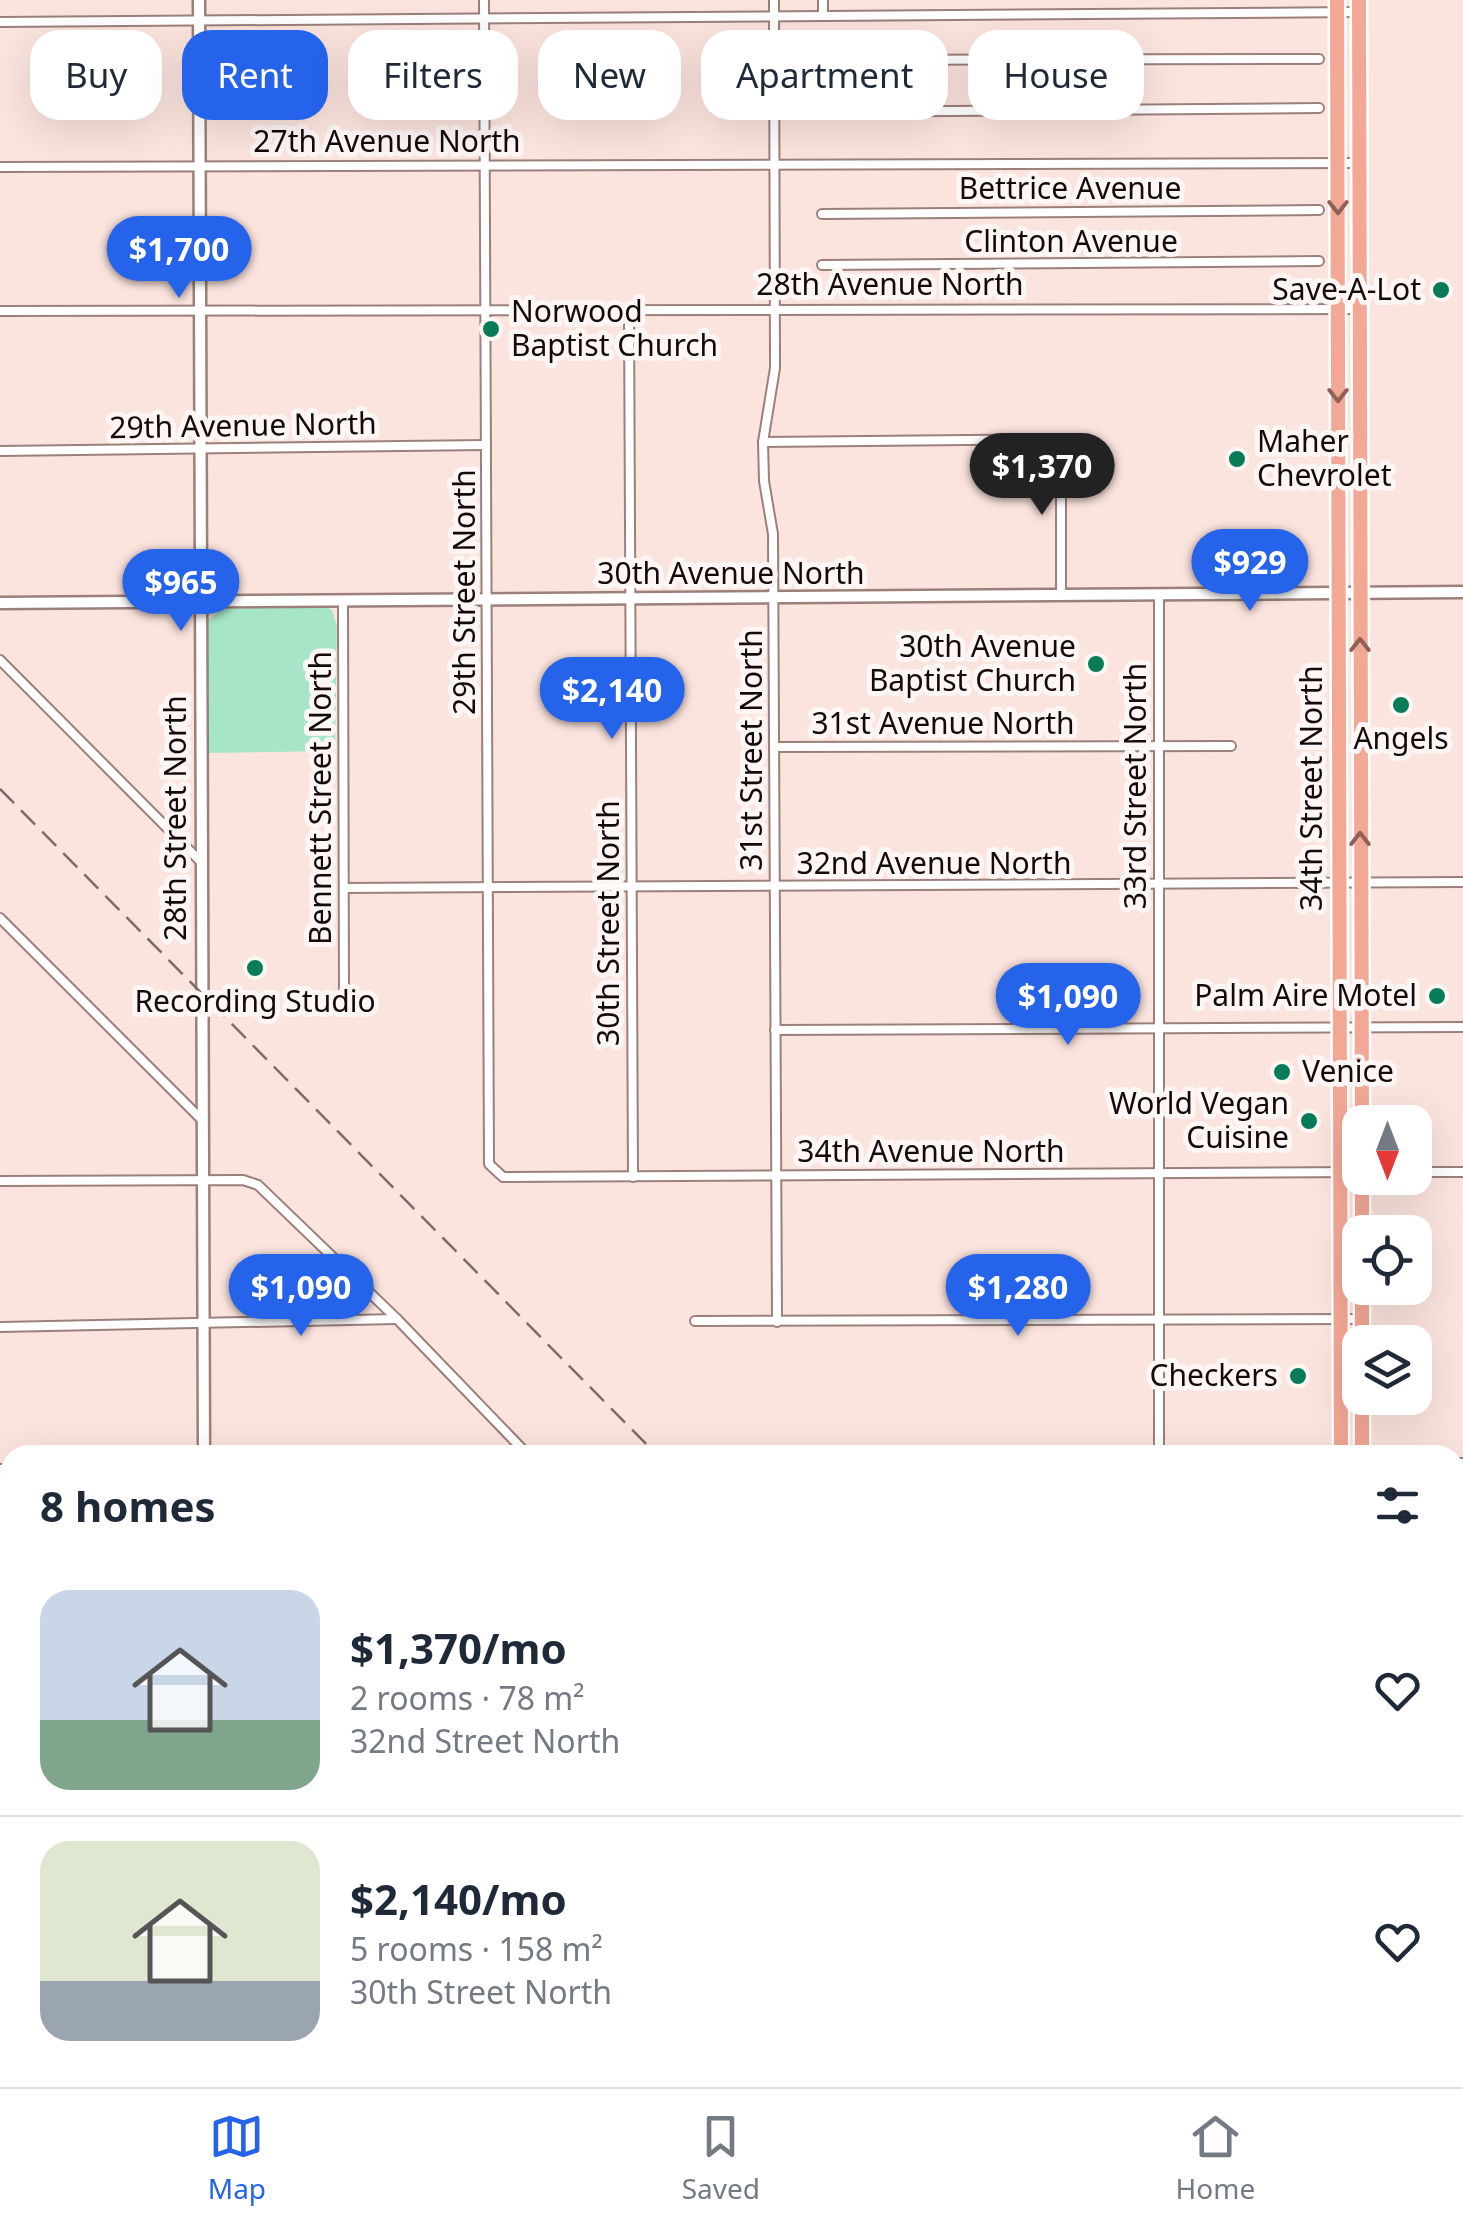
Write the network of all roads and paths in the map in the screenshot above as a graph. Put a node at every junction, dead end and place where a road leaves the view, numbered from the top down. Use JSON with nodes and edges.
{"nodes":[{"id":1,"x":199,"y":0,"type":"edge"},
{"id":2,"x":484,"y":0,"type":"edge"},
{"id":3,"x":774,"y":0,"type":"edge"},
{"id":4,"x":823,"y":0,"type":"edge"},
{"id":5,"x":886,"y":0,"type":"edge"},
{"id":6,"x":1337,"y":6,"type":"edge"},
{"id":7,"x":1358,"y":6,"type":"edge"},
{"id":8,"x":887,"y":14,"type":"junction"},
{"id":9,"x":823,"y":16,"type":"junction"},
{"id":10,"x":774,"y":18,"type":"junction"},
{"id":11,"x":484,"y":19,"type":"junction"},
{"id":12,"x":199,"y":21,"type":"junction"},
{"id":13,"x":0,"y":22,"type":"edge"},
{"id":14,"x":1319,"y":59,"type":"dead end"},
{"id":15,"x":948,"y":60,"type":"edge"},
{"id":16,"x":1319,"y":108,"type":"dead end"},
{"id":17,"x":948,"y":111,"type":"edge"},
{"id":18,"x":1338,"y":161,"type":"junction"},
{"id":19,"x":774,"y":163,"type":"junction"},
{"id":20,"x":1359,"y":163,"type":"junction"},
{"id":21,"x":486,"y":164,"type":"junction"},
{"id":22,"x":0,"y":166,"type":"edge"},
{"id":23,"x":198,"y":166,"type":"junction"},
{"id":24,"x":1319,"y":210,"type":"dead end"},
{"id":25,"x":822,"y":214,"type":"dead end"},
{"id":26,"x":1319,"y":261,"type":"dead end"},
{"id":27,"x":822,"y":265,"type":"dead end"},
{"id":28,"x":774,"y":307,"type":"junction"},
{"id":29,"x":1338,"y":307,"type":"junction"},
{"id":30,"x":629,"y":308,"type":"junction"},
{"id":31,"x":200,"y":309,"type":"junction"},
{"id":32,"x":486,"y":309,"type":"junction"},
{"id":33,"x":1360,"y":309,"type":"junction"},
{"id":34,"x":0,"y":311,"type":"edge"},
{"id":35,"x":763,"y":442,"type":"junction"},
{"id":36,"x":486,"y":445,"type":"junction"},
{"id":37,"x":200,"y":450,"type":"junction"},
{"id":38,"x":0,"y":451,"type":"edge"},
{"id":39,"x":1339,"y":592,"type":"junction"},
{"id":40,"x":1360,"y":592,"type":"junction"},
{"id":41,"x":1463,"y":592,"type":"edge"},
{"id":42,"x":1159,"y":596,"type":"junction"},
{"id":43,"x":1060,"y":597,"type":"junction"},
{"id":44,"x":773,"y":598,"type":"junction"},
{"id":45,"x":630,"y":599,"type":"junction"},
{"id":46,"x":488,"y":600,"type":"junction"},
{"id":47,"x":343,"y":601,"type":"junction"},
{"id":48,"x":0,"y":602,"type":"edge"},
{"id":49,"x":200,"y":602,"type":"junction"},
{"id":50,"x":0,"y":660,"type":"edge"},
{"id":51,"x":1340,"y":744,"type":"junction"},
{"id":52,"x":1360,"y":744,"type":"junction"},
{"id":53,"x":1159,"y":745,"type":"junction"},
{"id":54,"x":1231,"y":746,"type":"dead end"},
{"id":55,"x":774,"y":747,"type":"junction"},
{"id":56,"x":201,"y":862,"type":"junction"},
{"id":57,"x":1463,"y":882,"type":"edge"},
{"id":58,"x":1340,"y":884,"type":"junction"},
{"id":59,"x":1360,"y":884,"type":"junction"},
{"id":60,"x":1159,"y":886,"type":"junction"},
{"id":61,"x":344,"y":888,"type":"junction"},
{"id":62,"x":489,"y":888,"type":"junction"},
{"id":63,"x":632,"y":888,"type":"junction"},
{"id":64,"x":776,"y":888,"type":"junction"},
{"id":65,"x":0,"y":918,"type":"edge"},
{"id":66,"x":344,"y":996,"type":"dead end"},
{"id":67,"x":1463,"y":1027,"type":"edge"},
{"id":68,"x":1340,"y":1028,"type":"junction"},
{"id":69,"x":1361,"y":1028,"type":"junction"},
{"id":70,"x":1159,"y":1029,"type":"junction"},
{"id":71,"x":775,"y":1030,"type":"junction"},
{"id":72,"x":1362,"y":1105,"type":"edge"},
{"id":73,"x":202,"y":1120,"type":"junction"},
{"id":74,"x":1341,"y":1171,"type":"junction"},
{"id":75,"x":1432,"y":1172,"type":"edge"},
{"id":76,"x":1463,"y":1172,"type":"edge"},
{"id":77,"x":1159,"y":1174,"type":"junction"},
{"id":78,"x":777,"y":1176,"type":"junction"},
{"id":79,"x":503,"y":1177,"type":"joint"},
{"id":80,"x":633,"y":1177,"type":"junction"},
{"id":81,"x":202,"y":1180,"type":"junction"},
{"id":82,"x":0,"y":1181,"type":"edge"},
{"id":83,"x":1362,"y":1305,"type":"edge"},
{"id":84,"x":397,"y":1319,"type":"junction"},
{"id":85,"x":1341,"y":1319,"type":"junction"},
{"id":86,"x":1362,"y":1319,"type":"junction"},
{"id":87,"x":1159,"y":1320,"type":"junction"},
{"id":88,"x":695,"y":1321,"type":"dead end"},
{"id":89,"x":777,"y":1322,"type":"junction"},
{"id":90,"x":1362,"y":1325,"type":"edge"},
{"id":91,"x":203,"y":1326,"type":"junction"},
{"id":92,"x":0,"y":1327,"type":"edge"},
{"id":93,"x":1362,"y":1415,"type":"edge"},
{"id":94,"x":204,"y":1445,"type":"edge"},
{"id":95,"x":518,"y":1445,"type":"edge"},
{"id":96,"x":1159,"y":1445,"type":"edge"},
{"id":97,"x":1342,"y":1445,"type":"edge"},
{"id":98,"x":1362,"y":1445,"type":"edge"}],
"edges":[{"from":1,"to":12,"type":"street","name":"28th Street North"},
{"from":2,"to":11,"type":"street","name":"29th Street North"},
{"from":3,"to":10,"type":"street","name":"31st Street North"},
{"from":4,"to":9,"type":"street"},
{"from":5,"to":8,"type":"street"},
{"from":6,"to":7,"type":"street"},
{"from":6,"to":8,"type":"street"},
{"from":6,"to":18,"type":"highway","name":"34th Street North"},
{"from":7,"to":20,"type":"highway","name":"34th Street North"},
{"from":8,"to":9,"type":"street"},
{"from":9,"to":10,"type":"street"},
{"from":10,"to":11,"type":"street"},
{"from":10,"to":19,"type":"street","name":"31st Street North"},
{"from":11,"to":12,"type":"street"},
{"from":11,"to":21,"type":"street","name":"29th Street North"},
{"from":12,"to":13,"type":"street"},
{"from":12,"to":23,"type":"street","name":"28th Street North"},
{"from":14,"to":15,"type":"street"},
{"from":16,"to":17,"type":"street"},
{"from":18,"to":19,"type":"street","name":"27th Avenue North"},
{"from":18,"to":20,"type":"street","name":"27th Avenue North"},
{"from":18,"to":29,"type":"highway","name":"34th Street North","one_way":true},
{"from":19,"to":21,"type":"street","name":"27th Avenue North"},
{"from":19,"to":28,"type":"street","name":"31st Street North"},
{"from":20,"to":33,"type":"highway","name":"34th Street North"},
{"from":21,"to":23,"type":"street","name":"27th Avenue North"},
{"from":21,"to":32,"type":"street","name":"29th Street North"},
{"from":22,"to":23,"type":"street","name":"27th Avenue North"},
{"from":23,"to":31,"type":"street","name":"28th Street North"},
{"from":24,"to":25,"type":"street","name":"Bettrice Avenue"},
{"from":26,"to":27,"type":"street","name":"Clinton Avenue"},
{"from":28,"to":29,"type":"street","name":"28th Avenue North"},
{"from":28,"to":30,"type":"street","name":"28th Avenue North"},
{"from":28,"to":35,"type":"street","name":"31st Street North"},
{"from":29,"to":33,"type":"street","name":"28th Avenue North"},
{"from":29,"to":39,"type":"highway","name":"34th Street North","one_way":true},
{"from":30,"to":32,"type":"street","name":"28th Avenue North"},
{"from":30,"to":45,"type":"street","name":"30th Street North"},
{"from":31,"to":32,"type":"street","name":"28th Avenue North"},
{"from":31,"to":34,"type":"street","name":"28th Avenue North"},
{"from":31,"to":37,"type":"street","name":"28th Street North"},
{"from":32,"to":36,"type":"street","name":"29th Street North"},
{"from":33,"to":40,"type":"highway","name":"34th Street North"},
{"from":35,"to":43,"type":"street"},
{"from":35,"to":44,"type":"street","name":"31st Street North"},
{"from":36,"to":37,"type":"street","name":"29th Avenue North"},
{"from":36,"to":46,"type":"street","name":"29th Street North"},
{"from":37,"to":38,"type":"street","name":"29th Avenue North"},
{"from":37,"to":49,"type":"street","name":"28th Street North"},
{"from":39,"to":40,"type":"street","name":"30th Avenue North"},
{"from":39,"to":42,"type":"street","name":"30th Avenue North"},
{"from":39,"to":51,"type":"highway","name":"34th Street North"},
{"from":40,"to":41,"type":"street","name":"30th Avenue North"},
{"from":52,"to":40,"type":"highway","name":"34th Street North","one_way":true},
{"from":42,"to":43,"type":"street","name":"30th Avenue North"},
{"from":42,"to":53,"type":"street","name":"33rd Street North"},
{"from":43,"to":44,"type":"street","name":"30th Avenue North"},
{"from":44,"to":45,"type":"street","name":"30th Avenue North"},
{"from":44,"to":55,"type":"street","name":"31st Street North"},
{"from":45,"to":46,"type":"street","name":"30th Avenue North"},
{"from":45,"to":63,"type":"street","name":"30th Street North"},
{"from":46,"to":47,"type":"street","name":"30th Avenue North"},
{"from":46,"to":62,"type":"street","name":"29th Street North"},
{"from":47,"to":49,"type":"street","name":"30th Avenue North"},
{"from":47,"to":61,"type":"street","name":"Bennett Street North"},
{"from":48,"to":49,"type":"street","name":"30th Avenue North"},
{"from":49,"to":56,"type":"street","name":"28th Street North"},
{"from":50,"to":56,"type":"street"},
{"from":51,"to":52,"type":"street"},
{"from":51,"to":58,"type":"highway","name":"34th Street North"},
{"from":59,"to":52,"type":"highway","name":"34th Street North","one_way":true},
{"from":53,"to":54,"type":"street","name":"31st Avenue North"},
{"from":53,"to":55,"type":"street","name":"31st Avenue North"},
{"from":53,"to":60,"type":"street","name":"33rd Street North"},
{"from":55,"to":64,"type":"street","name":"31st Street North"},
{"from":56,"to":73,"type":"street","name":"28th Street North"},
{"from":57,"to":59,"type":"street","name":"32nd Avenue North"},
{"from":58,"to":59,"type":"street","name":"32nd Avenue North"},
{"from":58,"to":60,"type":"street","name":"32nd Avenue North"},
{"from":58,"to":68,"type":"highway","name":"34th Street North"},
{"from":59,"to":69,"type":"highway","name":"34th Street North"},
{"from":60,"to":64,"type":"street","name":"32nd Avenue North"},
{"from":60,"to":70,"type":"street","name":"33rd Street North"},
{"from":61,"to":62,"type":"street","name":"32nd Avenue North"},
{"from":61,"to":66,"type":"street","name":"Bennett Street North"},
{"from":62,"to":63,"type":"street","name":"32nd Avenue North"},
{"from":62,"to":79,"type":"street","name":"29th Street North"},
{"from":63,"to":64,"type":"street","name":"32nd Avenue North"},
{"from":63,"to":80,"type":"street","name":"30th Street North"},
{"from":64,"to":71,"type":"street","name":"31st Street North"},
{"from":65,"to":73,"type":"street"},
{"from":67,"to":69,"type":"street"},
{"from":68,"to":69,"type":"street"},
{"from":68,"to":70,"type":"street"},
{"from":68,"to":74,"type":"highway","name":"34th Street North"},
{"from":69,"to":72,"type":"highway","name":"34th Street North"},
{"from":70,"to":71,"type":"street"},
{"from":70,"to":77,"type":"street","name":"33rd Street North"},
{"from":71,"to":78,"type":"street","name":"31st Street North"},
{"from":73,"to":81,"type":"street","name":"28th Street North"},
{"from":74,"to":77,"type":"street","name":"34th Avenue North"},
{"from":74,"to":85,"type":"highway","name":"34th Street North"},
{"from":75,"to":76,"type":"street"},
{"from":77,"to":78,"type":"street","name":"34th Avenue North"},
{"from":77,"to":87,"type":"street","name":"33rd Street North"},
{"from":78,"to":80,"type":"street","name":"34th Avenue North"},
{"from":78,"to":89,"type":"street","name":"31st Street North"},
{"from":79,"to":80,"type":"street","name":"34th Avenue North"},
{"from":81,"to":82,"type":"street"},
{"from":81,"to":84,"type":"street"},
{"from":81,"to":91,"type":"street","name":"28th Street North"},
{"from":83,"to":86,"type":"highway"},
{"from":84,"to":91,"type":"street"},
{"from":84,"to":95,"type":"street"},
{"from":85,"to":86,"type":"street"},
{"from":85,"to":87,"type":"street"},
{"from":85,"to":97,"type":"highway","name":"34th Street North"},
{"from":86,"to":90,"type":"highway"},
{"from":87,"to":89,"type":"street"},
{"from":87,"to":96,"type":"street","name":"33rd Street North"},
{"from":88,"to":89,"type":"street"},
{"from":91,"to":92,"type":"street"},
{"from":91,"to":94,"type":"street","name":"28th Street North"},
{"from":93,"to":98,"type":"highway"}]}
